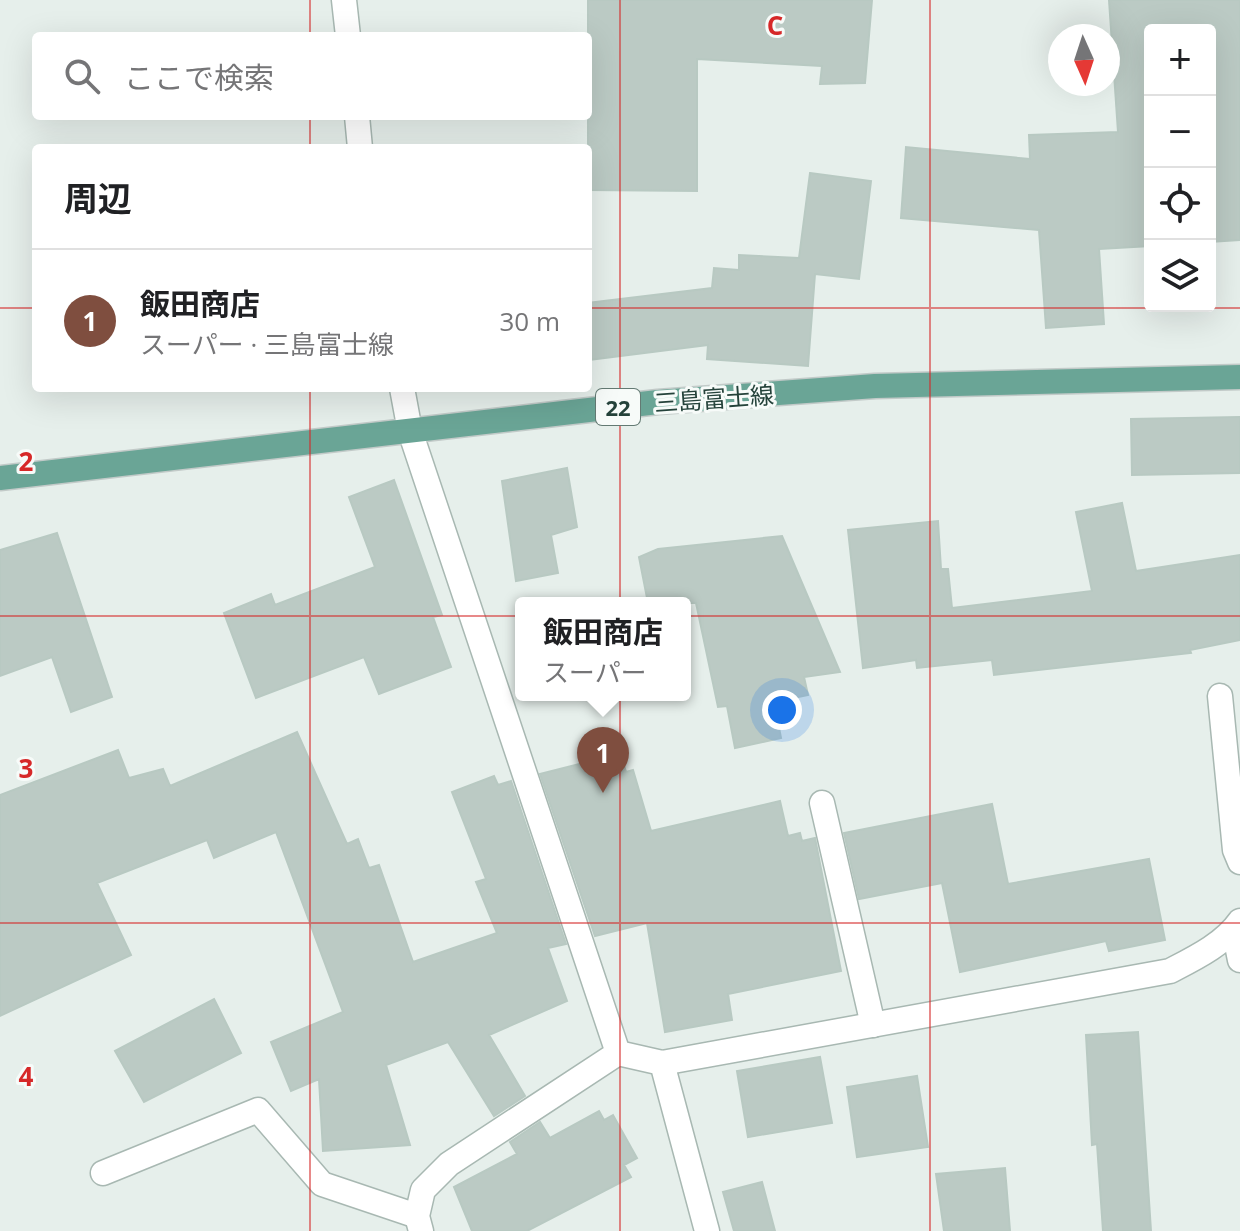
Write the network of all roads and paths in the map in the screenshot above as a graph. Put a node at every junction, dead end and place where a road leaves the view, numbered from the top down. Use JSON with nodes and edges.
{"nodes":[{"id":1,"x":344,"y":0,"type":"edge"},
{"id":2,"x":348,"y":32,"type":"edge"},
{"id":3,"x":357,"y":120,"type":"edge"},
{"id":4,"x":360,"y":144,"type":"edge"},
{"id":5,"x":1240,"y":377,"type":"edge"},
{"id":6,"x":403,"y":392,"type":"edge"},
{"id":7,"x":410,"y":431,"type":"junction"},
{"id":8,"x":0,"y":478,"type":"edge"},
{"id":9,"x":1220,"y":696,"type":"dead end"},
{"id":10,"x":822,"y":803,"type":"dead end"},
{"id":11,"x":1240,"y":862,"type":"edge"},
{"id":12,"x":1237,"y":925,"type":"edge"},
{"id":13,"x":1240,"y":960,"type":"edge"},
{"id":14,"x":873,"y":1025,"type":"junction"},
{"id":15,"x":618,"y":1053,"type":"junction"},
{"id":16,"x":662,"y":1063,"type":"junction"},
{"id":17,"x":103,"y":1173,"type":"dead end"},
{"id":18,"x":419,"y":1223,"type":"edge"},
{"id":19,"x":707,"y":1231,"type":"edge"}],
"edges":[{"from":1,"to":2,"type":"street"},
{"from":3,"to":4,"type":"street"},
{"from":5,"to":7,"type":"main road","name":"三島富士線","number":"22"},
{"from":6,"to":7,"type":"street"},
{"from":7,"to":8,"type":"main road","name":"三島富士線","number":"22"},
{"from":7,"to":15,"type":"street"},
{"from":9,"to":11,"type":"street"},
{"from":10,"to":14,"type":"street"},
{"from":12,"to":13,"type":"street"},
{"from":12,"to":14,"type":"street"},
{"from":14,"to":16,"type":"street"},
{"from":15,"to":16,"type":"street"},
{"from":15,"to":18,"type":"street"},
{"from":16,"to":19,"type":"street"},
{"from":17,"to":18,"type":"street"}]}
